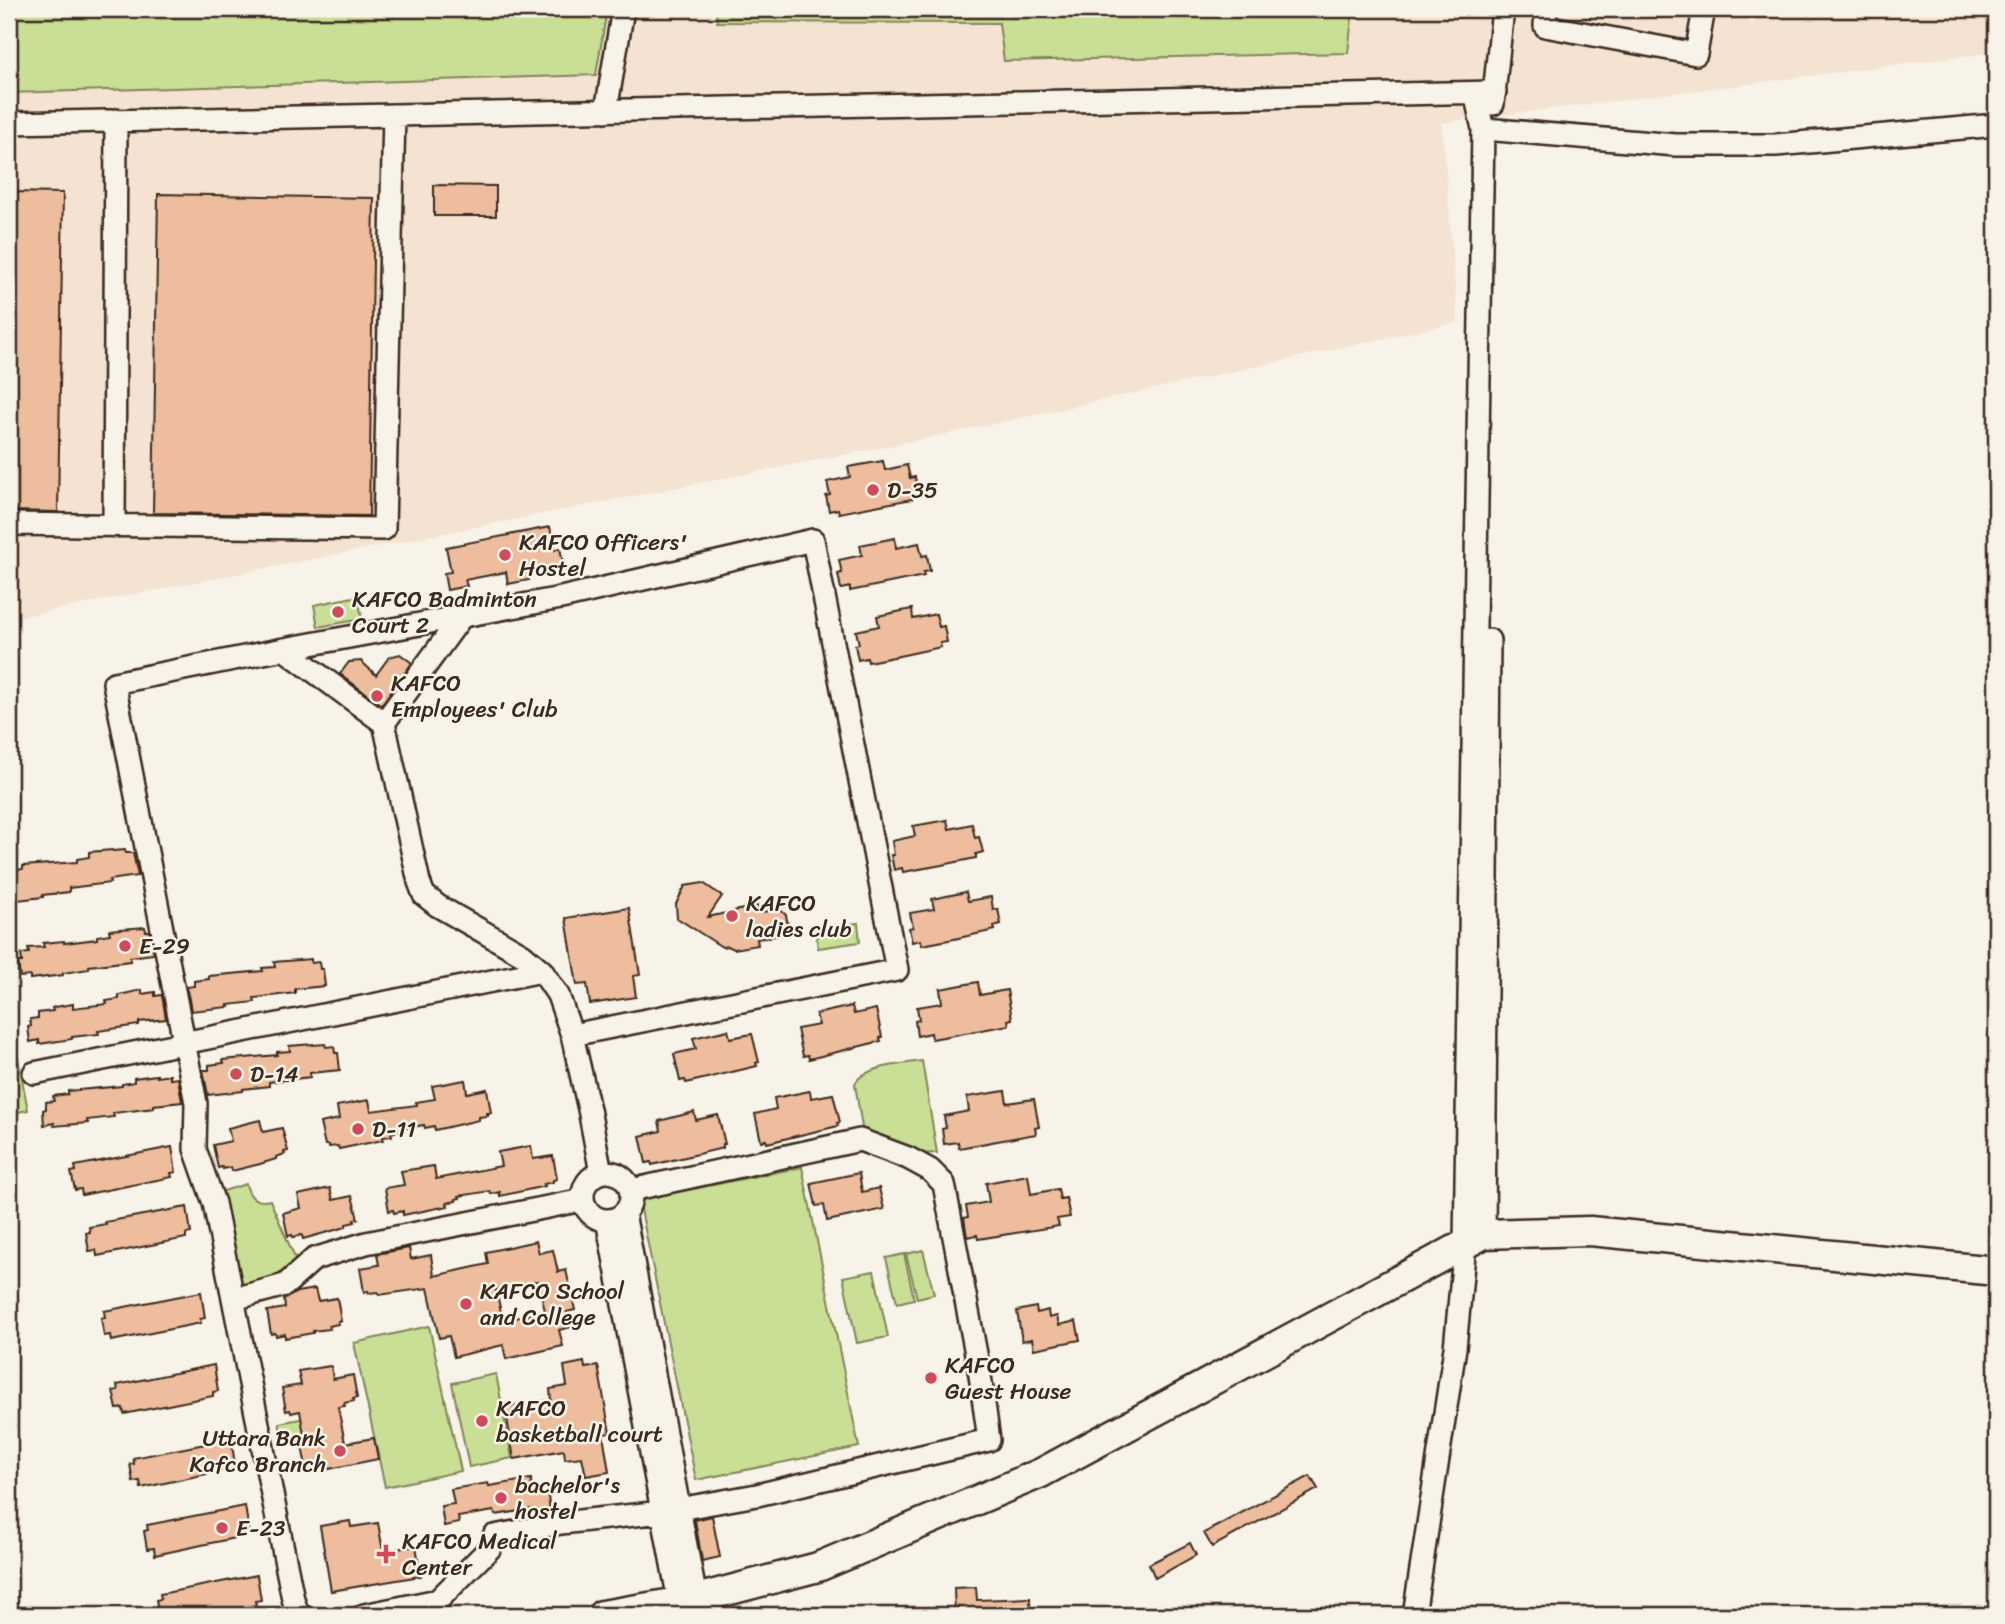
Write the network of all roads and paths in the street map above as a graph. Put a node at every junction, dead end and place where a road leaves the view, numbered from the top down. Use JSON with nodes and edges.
{"nodes":[{"id":1,"x":623,"y":9,"type":"edge"},
{"id":2,"x":1503,"y":9,"type":"edge"},
{"id":3,"x":1546,"y":9,"type":"edge"},
{"id":4,"x":1704,"y":9,"type":"edge"},
{"id":5,"x":1485,"y":92,"type":"junction"},
{"id":6,"x":606,"y":111,"type":"junction"},
{"id":7,"x":394,"y":115,"type":"junction"},
{"id":8,"x":116,"y":120,"type":"junction"},
{"id":9,"x":9,"y":122,"type":"edge"},
{"id":10,"x":1996,"y":125,"type":"edge"},
{"id":11,"x":1496,"y":130,"type":"junction"},
{"id":12,"x":9,"y":524,"type":"edge"},
{"id":13,"x":114,"y":525,"type":"junction"},
{"id":14,"x":462,"y":616,"type":"junction"},
{"id":15,"x":284,"y":649,"type":"junction"},
{"id":16,"x":384,"y":723,"type":"junction"},
{"id":17,"x":542,"y":971,"type":"junction"},
{"id":18,"x":572,"y":1035,"type":"junction"},
{"id":19,"x":183,"y":1044,"type":"junction"},
{"id":20,"x":34,"y":1073,"type":"dead end"},
{"id":21,"x":601,"y":1173,"type":"junction"},
{"id":22,"x":631,"y":1190,"type":"junction"},
{"id":23,"x":583,"y":1200,"type":"junction"},
{"id":24,"x":615,"y":1216,"type":"junction"},
{"id":25,"x":1475,"y":1239,"type":"junction"},
{"id":26,"x":1996,"y":1271,"type":"edge"},
{"id":27,"x":234,"y":1299,"type":"junction"},
{"id":28,"x":671,"y":1510,"type":"junction"},
{"id":29,"x":687,"y":1600,"type":"junction"},
{"id":30,"x":301,"y":1615,"type":"edge"},
{"id":31,"x":364,"y":1615,"type":"edge"},
{"id":32,"x":602,"y":1615,"type":"edge"},
{"id":33,"x":1413,"y":1615,"type":"edge"}],
"edges":[{"from":1,"to":6,"type":"street"},
{"from":2,"to":5,"type":"street"},
{"from":3,"to":4,"type":"street"},
{"from":5,"to":6,"type":"street"},
{"from":5,"to":11,"type":"street"},
{"from":5,"to":25,"type":"street"},
{"from":6,"to":7,"type":"street"},
{"from":7,"to":8,"type":"street"},
{"from":7,"to":13,"type":"street"},
{"from":8,"to":9,"type":"street"},
{"from":8,"to":13,"type":"street"},
{"from":10,"to":11,"type":"street"},
{"from":11,"to":25,"type":"street"},
{"from":12,"to":13,"type":"street"},
{"from":14,"to":15,"type":"street"},
{"from":14,"to":16,"type":"street"},
{"from":14,"to":18,"type":"street"},
{"from":15,"to":16,"type":"street"},
{"from":15,"to":19,"type":"street"},
{"from":16,"to":17,"type":"street"},
{"from":17,"to":18,"type":"street"},
{"from":17,"to":19,"type":"street"},
{"from":18,"to":21,"type":"street"},
{"from":19,"to":20,"type":"street"},
{"from":19,"to":27,"type":"street"},
{"from":21,"to":22,"type":"street"},
{"from":21,"to":23,"type":"street"},
{"from":22,"to":24,"type":"street"},
{"from":22,"to":28,"type":"street"},
{"from":23,"to":24,"type":"street"},
{"from":23,"to":27,"type":"street"},
{"from":24,"to":28,"type":"street"},
{"from":25,"to":26,"type":"main road"},
{"from":25,"to":29,"type":"main road"},
{"from":25,"to":33,"type":"street"},
{"from":27,"to":30,"type":"street"},
{"from":28,"to":29,"type":"street"},
{"from":28,"to":31,"type":"street"},
{"from":29,"to":32,"type":"main road"}]}
